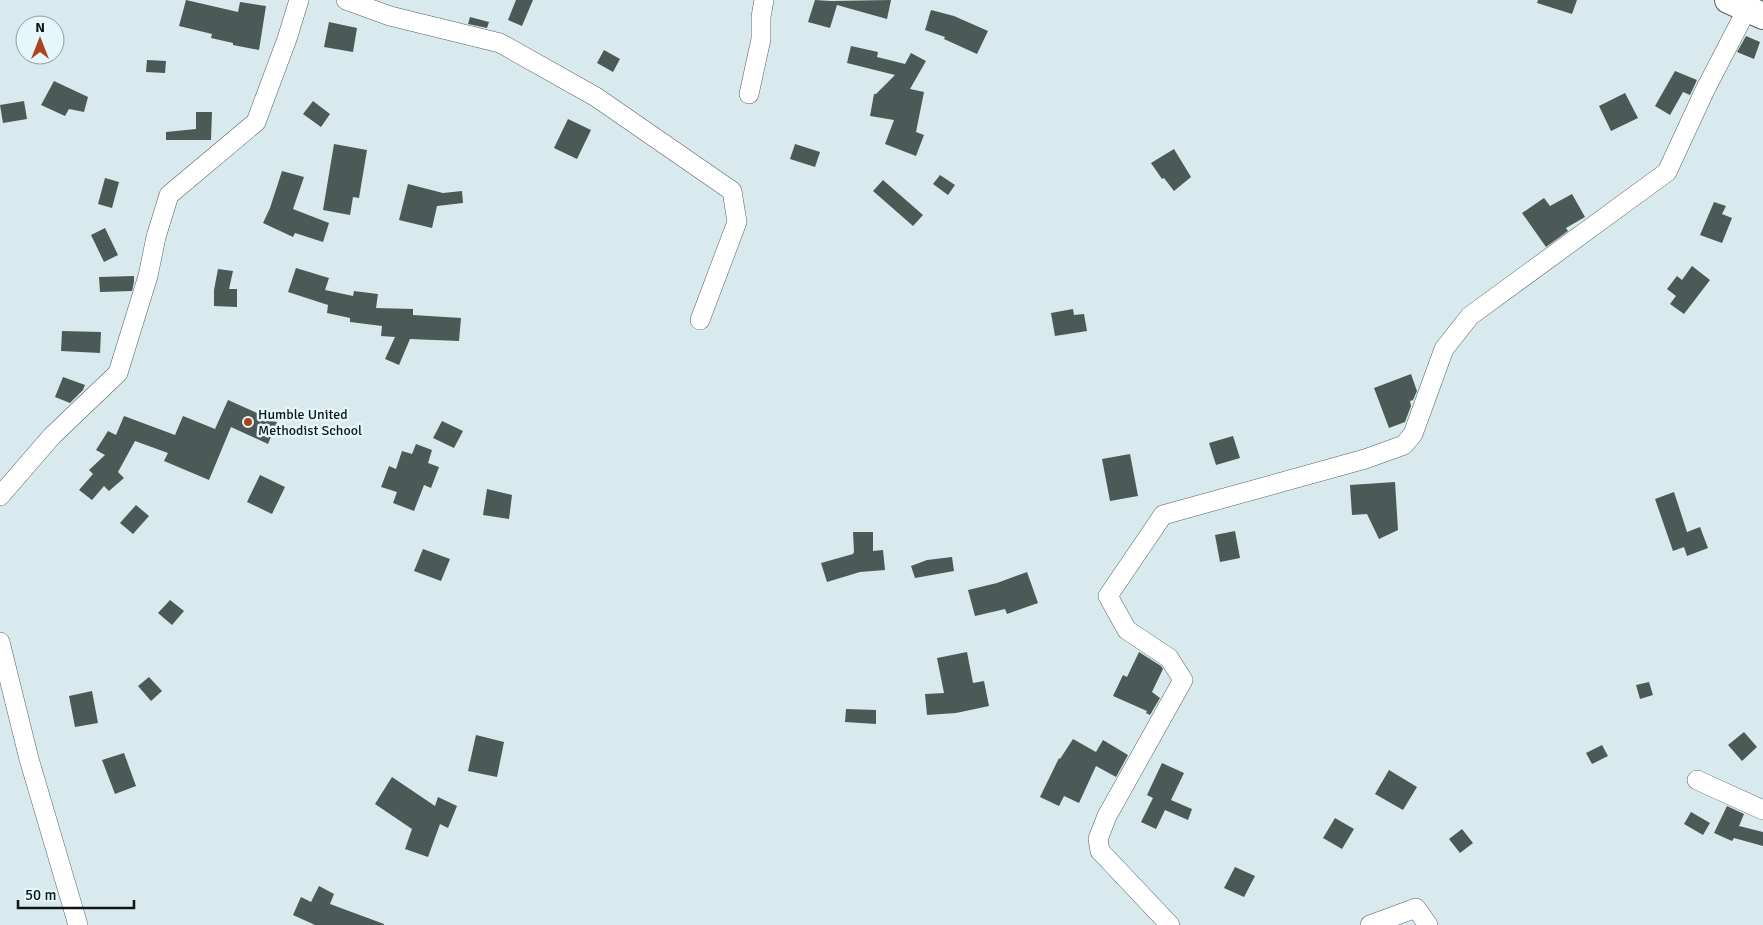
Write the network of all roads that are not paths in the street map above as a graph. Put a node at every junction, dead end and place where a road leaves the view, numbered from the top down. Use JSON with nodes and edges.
{"nodes":[{"id":1,"x":299,"y":0,"type":"edge"},
{"id":2,"x":346,"y":0,"type":"edge"},
{"id":3,"x":764,"y":0,"type":"edge"},
{"id":4,"x":1746,"y":8,"type":"edge"},
{"id":5,"x":749,"y":94,"type":"dead end"},
{"id":6,"x":700,"y":320,"type":"dead end"},
{"id":7,"x":7,"y":480,"type":"edge"},
{"id":8,"x":0,"y":496,"type":"edge"},
{"id":9,"x":0,"y":642,"type":"edge"},
{"id":10,"x":1697,"y":780,"type":"dead end"},
{"id":11,"x":1763,"y":810,"type":"edge"},
{"id":12,"x":78,"y":925,"type":"edge"},
{"id":13,"x":1170,"y":925,"type":"edge"},
{"id":14,"x":1370,"y":925,"type":"edge"},
{"id":15,"x":1428,"y":925,"type":"edge"}],
"edges":[{"from":1,"to":7,"type":"street"},
{"from":2,"to":6,"type":"street"},
{"from":3,"to":5,"type":"street"},
{"from":4,"to":13,"type":"street"},
{"from":7,"to":8,"type":"street"},
{"from":9,"to":12,"type":"street"},
{"from":10,"to":11,"type":"street"},
{"from":14,"to":15,"type":"street"}]}
